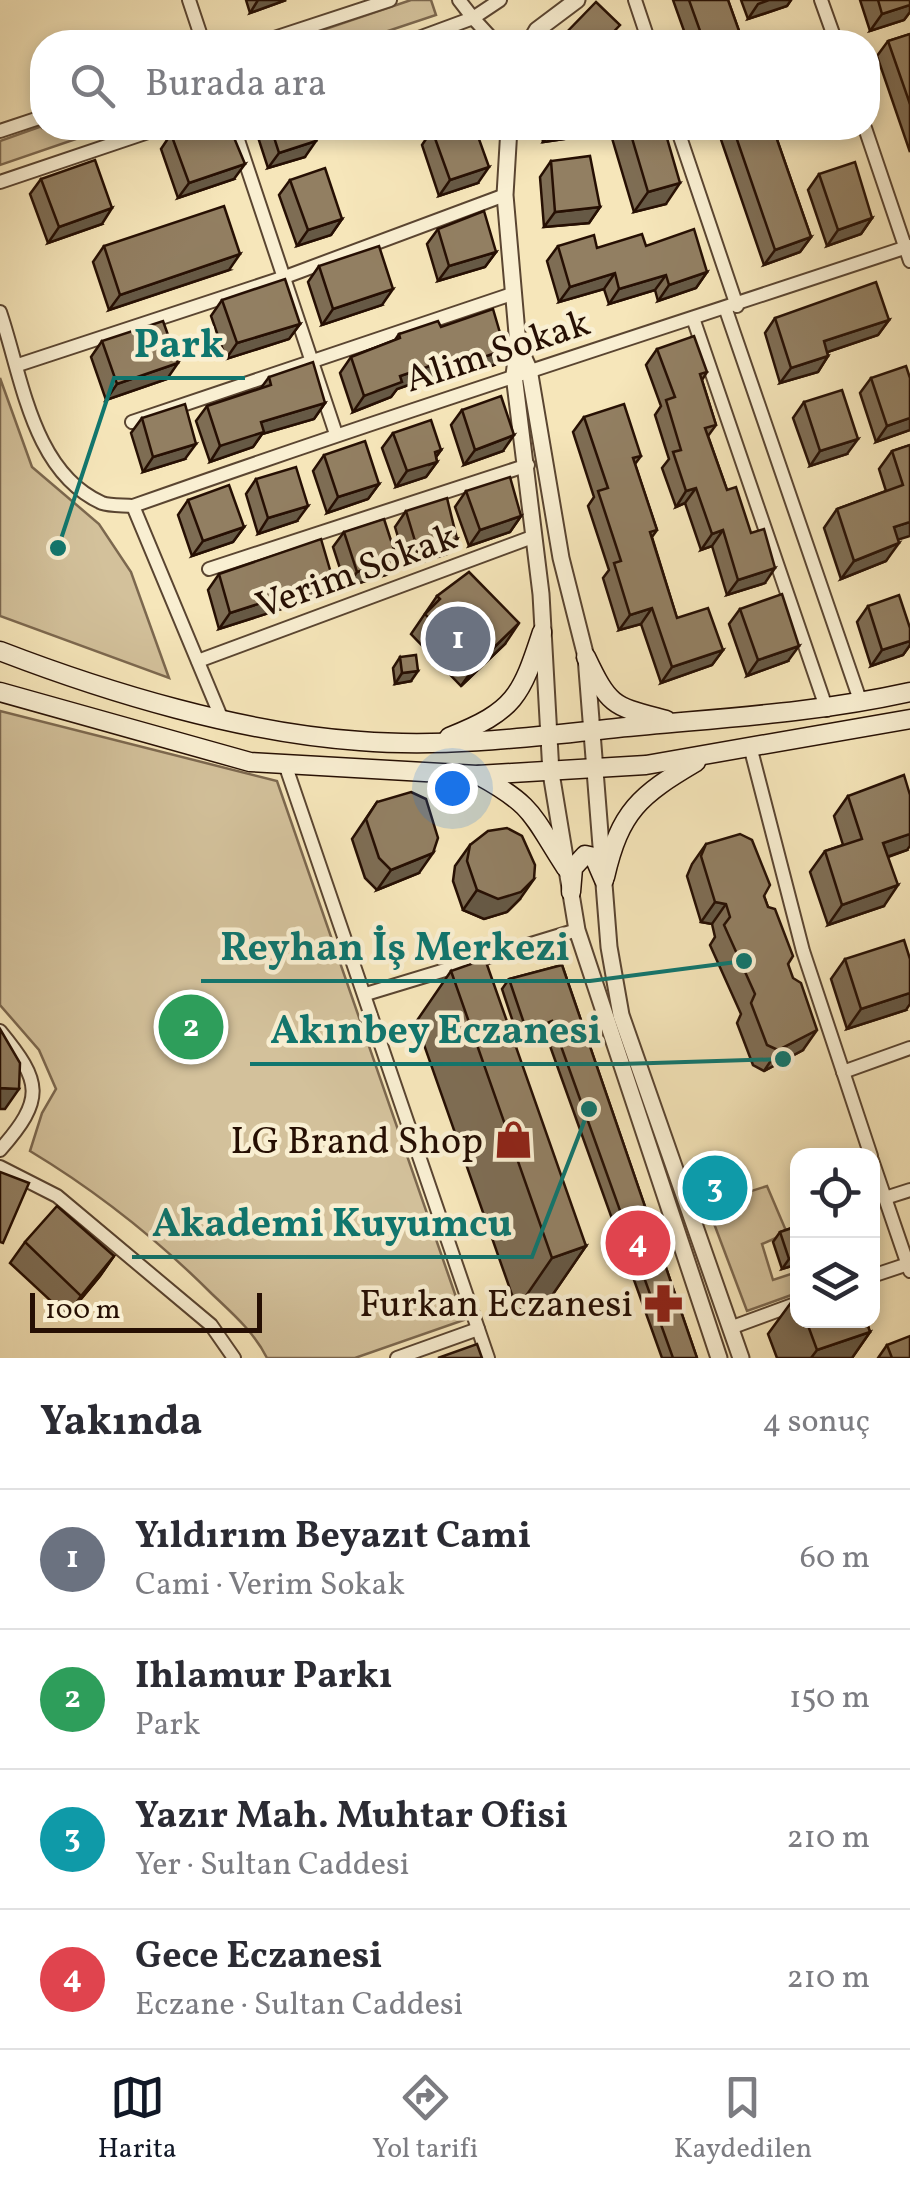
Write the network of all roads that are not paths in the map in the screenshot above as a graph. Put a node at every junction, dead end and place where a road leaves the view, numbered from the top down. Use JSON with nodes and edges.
{"nodes":[{"id":1,"x":189,"y":0,"type":"edge"},
{"id":2,"x":390,"y":0,"type":"edge"},
{"id":3,"x":459,"y":0,"type":"edge"},
{"id":4,"x":500,"y":0,"type":"edge"},
{"id":5,"x":577,"y":0,"type":"edge"},
{"id":6,"x":635,"y":0,"type":"edge"},
{"id":7,"x":821,"y":0,"type":"edge"},
{"id":8,"x":472,"y":18,"type":"junction"},
{"id":9,"x":199,"y":30,"type":"edge"},
{"id":10,"x":299,"y":30,"type":"edge"},
{"id":11,"x":440,"y":30,"type":"edge"},
{"id":12,"x":484,"y":30,"type":"edge"},
{"id":13,"x":537,"y":30,"type":"edge"},
{"id":14,"x":645,"y":30,"type":"edge"},
{"id":15,"x":832,"y":30,"type":"edge"},
{"id":16,"x":30,"y":120,"type":"edge"},
{"id":17,"x":0,"y":131,"type":"edge"},
{"id":18,"x":124,"y":140,"type":"edge"},
{"id":19,"x":238,"y":140,"type":"edge"},
{"id":20,"x":507,"y":140,"type":"edge"},
{"id":21,"x":682,"y":140,"type":"edge"},
{"id":22,"x":869,"y":140,"type":"edge"},
{"id":23,"x":0,"y":182,"type":"edge"},
{"id":24,"x":505,"y":195,"type":"junction"},
{"id":25,"x":909,"y":252,"type":"edge"},
{"id":26,"x":285,"y":277,"type":"junction"},
{"id":27,"x":512,"y":294,"type":"junction"},
{"id":28,"x":732,"y":308,"type":"junction"},
{"id":29,"x":0,"y":312,"type":"edge"},
{"id":30,"x":694,"y":321,"type":"junction"},
{"id":31,"x":312,"y":360,"type":"junction"},
{"id":32,"x":18,"y":365,"type":"junction"},
{"id":33,"x":522,"y":372,"type":"junction"},
{"id":34,"x":132,"y":422,"type":"dead end"},
{"id":35,"x":336,"y":434,"type":"junction"},
{"id":36,"x":528,"y":466,"type":"junction"},
{"id":37,"x":133,"y":506,"type":"junction"},
{"id":38,"x":535,"y":536,"type":"junction"},
{"id":39,"x":209,"y":569,"type":"dead end"},
{"id":40,"x":542,"y":632,"type":"junction"},
{"id":41,"x":0,"y":651,"type":"edge"},
{"id":42,"x":586,"y":657,"type":"junction"},
{"id":43,"x":198,"y":662,"type":"junction"},
{"id":44,"x":0,"y":692,"type":"edge"},
{"id":45,"x":910,"y":692,"type":"edge"},
{"id":46,"x":861,"y":703,"type":"junction"},
{"id":47,"x":827,"y":710,"type":"junction"},
{"id":48,"x":221,"y":717,"type":"junction"},
{"id":49,"x":910,"y":718,"type":"edge"},
{"id":50,"x":681,"y":724,"type":"junction"},
{"id":51,"x":591,"y":732,"type":"junction"},
{"id":52,"x":546,"y":736,"type":"junction"},
{"id":53,"x":435,"y":742,"type":"junction"},
{"id":54,"x":750,"y":750,"type":"junction"},
{"id":55,"x":706,"y":756,"type":"junction"},
{"id":56,"x":286,"y":766,"type":"junction"},
{"id":57,"x":594,"y":770,"type":"junction"},
{"id":58,"x":550,"y":773,"type":"junction"},
{"id":59,"x":477,"y":774,"type":"junction"},
{"id":60,"x":566,"y":868,"type":"junction"},
{"id":61,"x":606,"y":881,"type":"junction"},
{"id":62,"x":570,"y":892,"type":"junction"},
{"id":63,"x":577,"y":930,"type":"junction"},
{"id":64,"x":366,"y":994,"type":"junction"},
{"id":65,"x":0,"y":1031,"type":"edge"},
{"id":66,"x":910,"y":1048,"type":"edge"},
{"id":67,"x":843,"y":1072,"type":"junction"},
{"id":68,"x":869,"y":1148,"type":"edge"},
{"id":69,"x":0,"y":1150,"type":"edge"},
{"id":70,"x":0,"y":1168,"type":"edge"},
{"id":71,"x":880,"y":1181,"type":"edge"},
{"id":72,"x":910,"y":1190,"type":"edge"},
{"id":73,"x":886,"y":1198,"type":"junction"},
{"id":74,"x":909,"y":1267,"type":"edge"},
{"id":75,"x":880,"y":1274,"type":"edge"},
{"id":76,"x":790,"y":1306,"type":"edge"},
{"id":77,"x":730,"y":1328,"type":"junction"},
{"id":78,"x":478,"y":1330,"type":"junction"},
{"id":79,"x":232,"y":1355,"type":"edge"},
{"id":80,"x":212,"y":1358,"type":"edge"},
{"id":81,"x":397,"y":1358,"type":"edge"},
{"id":82,"x":488,"y":1358,"type":"edge"},
{"id":83,"x":719,"y":1358,"type":"edge"},
{"id":84,"x":741,"y":1358,"type":"edge"}],
"edges":[{"from":1,"to":9,"type":"street"},
{"from":2,"to":10,"type":"street"},
{"from":3,"to":8,"type":"street"},
{"from":4,"to":8,"type":"street"},
{"from":5,"to":13,"type":"street"},
{"from":6,"to":14,"type":"street"},
{"from":7,"to":15,"type":"street"},
{"from":8,"to":11,"type":"street"},
{"from":8,"to":12,"type":"street"},
{"from":16,"to":17,"type":"street"},
{"from":18,"to":23,"type":"street"},
{"from":19,"to":26,"type":"street"},
{"from":20,"to":24,"type":"street"},
{"from":21,"to":28,"type":"street"},
{"from":22,"to":25,"type":"street"},
{"from":24,"to":26,"type":"street"},
{"from":24,"to":27,"type":"street"},
{"from":25,"to":28,"type":"street","name":"Alim Sokak"},
{"from":26,"to":31,"type":"street"},
{"from":26,"to":32,"type":"street"},
{"from":27,"to":31,"type":"street"},
{"from":27,"to":33,"type":"street"},
{"from":28,"to":30,"type":"street","name":"Alim Sokak"},
{"from":28,"to":46,"type":"street"},
{"from":29,"to":32,"type":"street"},
{"from":30,"to":33,"type":"street","name":"Alim Sokak"},
{"from":30,"to":47,"type":"street"},
{"from":31,"to":34,"type":"street"},
{"from":31,"to":35,"type":"street"},
{"from":32,"to":37,"type":"street","name":"Alim Sokak"},
{"from":33,"to":35,"type":"street","name":"Alim Sokak"},
{"from":33,"to":36,"type":"street"},
{"from":33,"to":42,"type":"street"},
{"from":35,"to":37,"type":"street","name":"Alim Sokak"},
{"from":36,"to":38,"type":"street"},
{"from":36,"to":39,"type":"street"},
{"from":37,"to":43,"type":"street"},
{"from":38,"to":40,"type":"street"},
{"from":38,"to":43,"type":"street","name":"Verim Sokak"},
{"from":40,"to":52,"type":"street"},
{"from":40,"to":53,"type":"main road"},
{"from":41,"to":48,"type":"main road"},
{"from":42,"to":50,"type":"main road"},
{"from":42,"to":51,"type":"street"},
{"from":43,"to":48,"type":"street"},
{"from":44,"to":56,"type":"main road"},
{"from":45,"to":46,"type":"main road"},
{"from":46,"to":47,"type":"main road"},
{"from":47,"to":50,"type":"main road"},
{"from":48,"to":53,"type":"main road"},
{"from":49,"to":54,"type":"main road"},
{"from":50,"to":51,"type":"main road"},
{"from":51,"to":52,"type":"main road"},
{"from":51,"to":57,"type":"street"},
{"from":52,"to":53,"type":"main road"},
{"from":52,"to":58,"type":"street"},
{"from":54,"to":55,"type":"main road"},
{"from":54,"to":67,"type":"street"},
{"from":55,"to":57,"type":"main road"},
{"from":55,"to":61,"type":"main road"},
{"from":56,"to":59,"type":"main road"},
{"from":56,"to":64,"type":"street"},
{"from":57,"to":58,"type":"main road"},
{"from":57,"to":61,"type":"street"},
{"from":58,"to":59,"type":"main road"},
{"from":58,"to":60,"type":"street"},
{"from":59,"to":60,"type":"main road"},
{"from":60,"to":62,"type":"street"},
{"from":61,"to":62,"type":"main road"},
{"from":61,"to":77,"type":"street"},
{"from":62,"to":63,"type":"street"},
{"from":63,"to":64,"type":"street"},
{"from":63,"to":83,"type":"street"},
{"from":64,"to":78,"type":"street"},
{"from":65,"to":69,"type":"street"},
{"from":66,"to":67,"type":"street"},
{"from":67,"to":68,"type":"street"},
{"from":70,"to":79,"type":"street"},
{"from":71,"to":73,"type":"street"},
{"from":72,"to":73,"type":"street"},
{"from":73,"to":74,"type":"street"},
{"from":74,"to":75,"type":"street"},
{"from":76,"to":77,"type":"street"},
{"from":77,"to":84,"type":"street"},
{"from":78,"to":81,"type":"street"},
{"from":78,"to":82,"type":"street"},
{"from":79,"to":80,"type":"street"}]}
